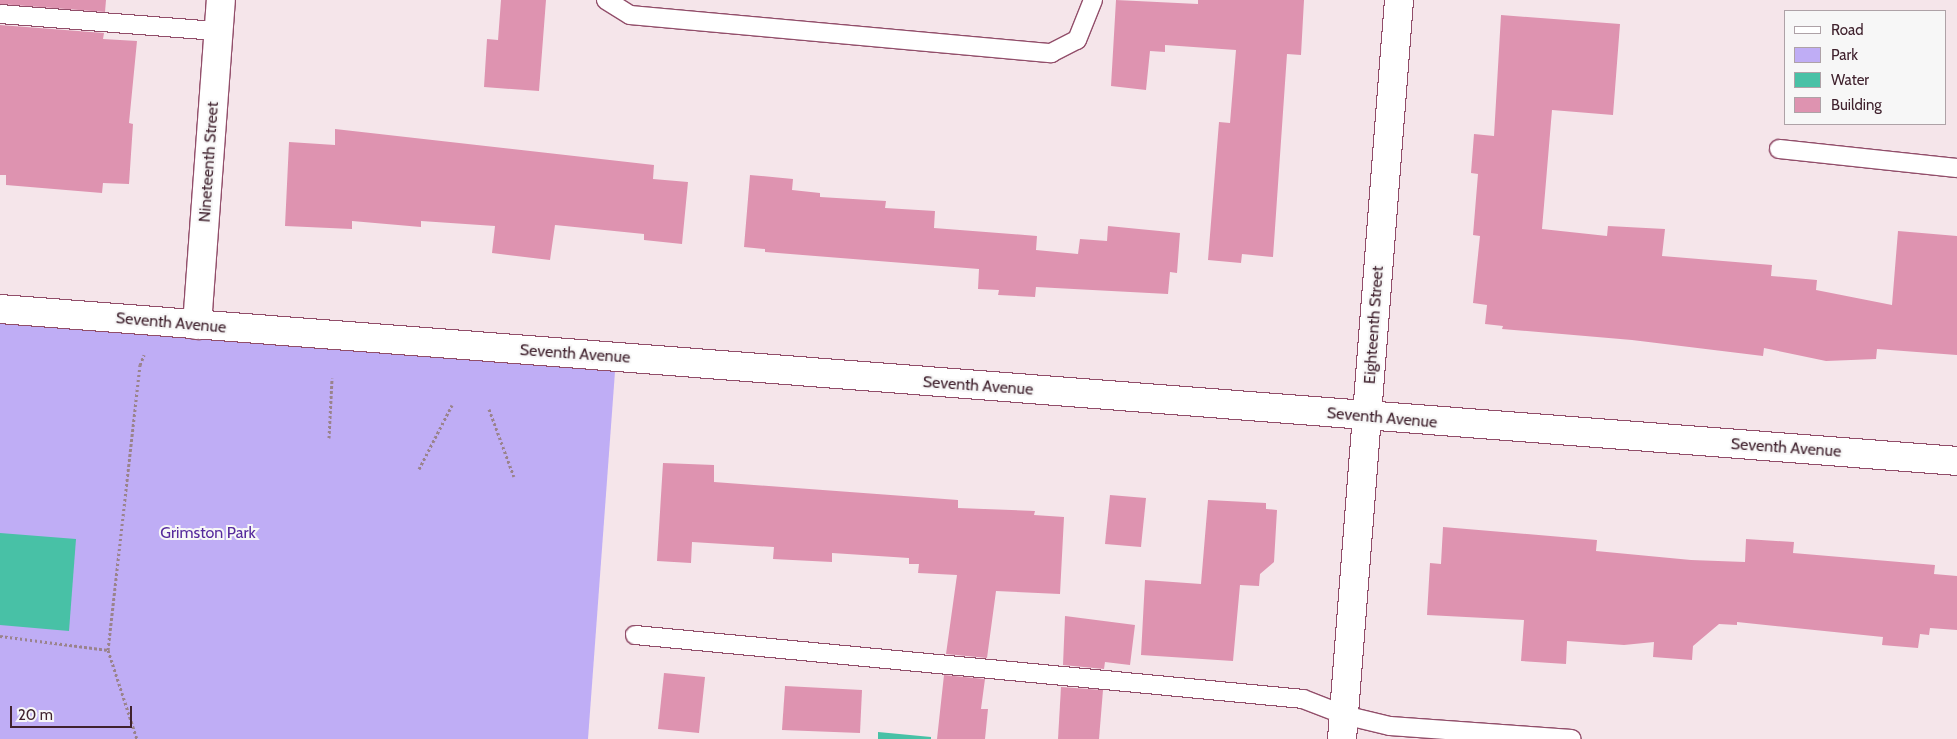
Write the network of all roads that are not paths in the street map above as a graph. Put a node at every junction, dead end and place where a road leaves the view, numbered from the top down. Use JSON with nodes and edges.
{"nodes":[{"id":1,"x":221,"y":0,"type":"edge"},
{"id":2,"x":606,"y":0,"type":"edge"},
{"id":3,"x":1093,"y":0,"type":"edge"},
{"id":4,"x":1399,"y":0,"type":"edge"},
{"id":5,"x":0,"y":14,"type":"edge"},
{"id":6,"x":218,"y":31,"type":"junction"},
{"id":7,"x":1779,"y":149,"type":"dead end"},
{"id":8,"x":1957,"y":168,"type":"edge"},
{"id":9,"x":0,"y":310,"type":"edge"},
{"id":10,"x":197,"y":325,"type":"junction"},
{"id":11,"x":1367,"y":416,"type":"junction"},
{"id":12,"x":1957,"y":461,"type":"edge"},
{"id":13,"x":635,"y":635,"type":"dead end"},
{"id":14,"x":1343,"y":727,"type":"edge"},
{"id":15,"x":1572,"y":739,"type":"edge"}],
"edges":[{"from":1,"to":6,"type":"street","name":"Nineteenth Street"},
{"from":2,"to":3,"type":"lane"},
{"from":4,"to":11,"type":"street","name":"Eighteenth Street"},
{"from":5,"to":6,"type":"lane"},
{"from":6,"to":10,"type":"street","name":"Nineteenth Street"},
{"from":7,"to":8,"type":"lane"},
{"from":9,"to":10,"type":"street","name":"Seventh Avenue"},
{"from":10,"to":11,"type":"street","name":"Seventh Avenue"},
{"from":11,"to":12,"type":"street","name":"Seventh Avenue"},
{"from":11,"to":14,"type":"street","name":"Eighteenth Street"},
{"from":13,"to":14,"type":"lane"},
{"from":14,"to":15,"type":"lane"}]}
